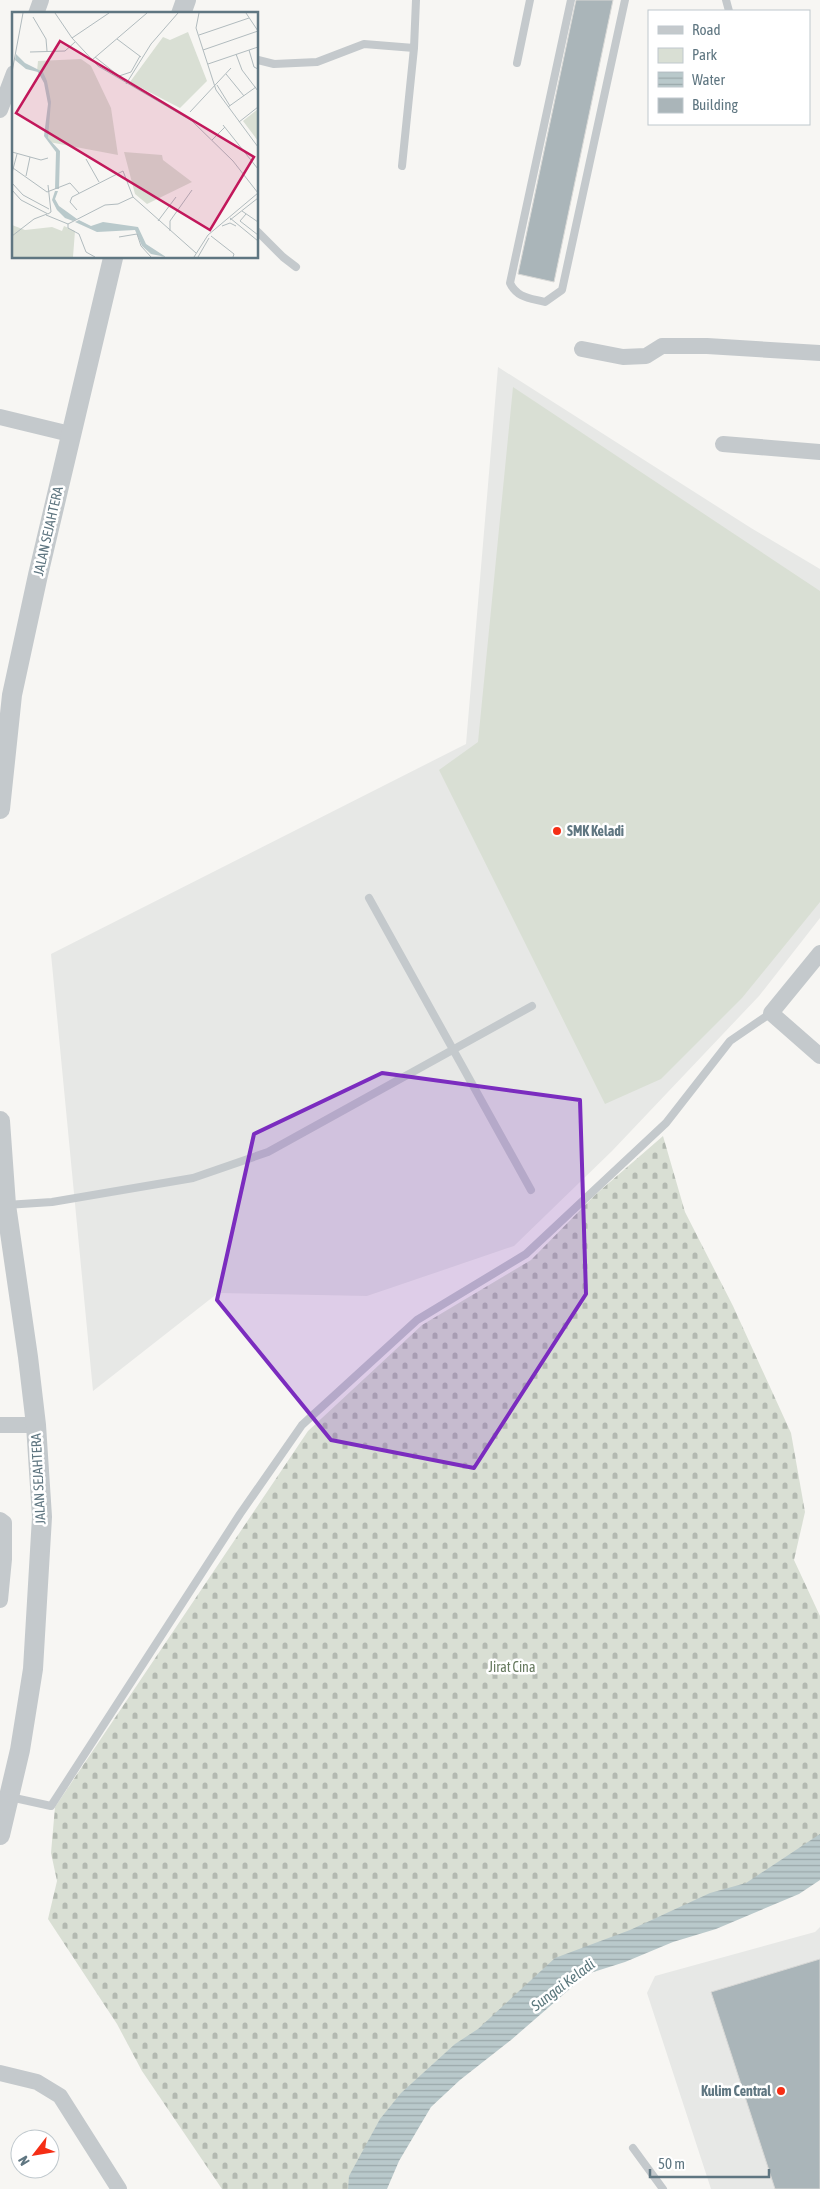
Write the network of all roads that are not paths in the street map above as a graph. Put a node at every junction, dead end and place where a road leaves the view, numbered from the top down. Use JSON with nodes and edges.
{"nodes":[{"id":1,"x":41,"y":0,"type":"edge"},
{"id":2,"x":186,"y":0,"type":"edge"},
{"id":3,"x":416,"y":0,"type":"edge"},
{"id":4,"x":530,"y":0,"type":"edge"},
{"id":5,"x":571,"y":0,"type":"edge"},
{"id":6,"x":626,"y":0,"type":"edge"},
{"id":7,"x":37,"y":12,"type":"edge"},
{"id":8,"x":182,"y":12,"type":"edge"},
{"id":9,"x":414,"y":48,"type":"junction"},
{"id":10,"x":259,"y":60,"type":"edge"},
{"id":11,"x":517,"y":63,"type":"dead end"},
{"id":12,"x":12,"y":81,"type":"edge"},
{"id":13,"x":5,"y":109,"type":"edge"},
{"id":14,"x":402,"y":166,"type":"dead end"},
{"id":15,"x":259,"y":233,"type":"edge"},
{"id":16,"x":113,"y":259,"type":"edge"},
{"id":17,"x":296,"y":268,"type":"dead end"},
{"id":18,"x":582,"y":349,"type":"dead end"},
{"id":19,"x":820,"y":353,"type":"edge"},
{"id":20,"x":0,"y":417,"type":"edge"},
{"id":21,"x":70,"y":434,"type":"junction"},
{"id":22,"x":722,"y":444,"type":"dead end"},
{"id":23,"x":820,"y":452,"type":"edge"},
{"id":24,"x":0,"y":808,"type":"edge"},
{"id":25,"x":369,"y":898,"type":"dead end"},
{"id":26,"x":820,"y":953,"type":"edge"},
{"id":27,"x":532,"y":1006,"type":"dead end"},
{"id":28,"x":771,"y":1013,"type":"junction"},
{"id":29,"x":454,"y":1050,"type":"junction"},
{"id":30,"x":820,"y":1056,"type":"edge"},
{"id":31,"x":0,"y":1121,"type":"edge"},
{"id":32,"x":531,"y":1190,"type":"dead end"},
{"id":33,"x":6,"y":1205,"type":"junction"},
{"id":34,"x":0,"y":1425,"type":"edge"},
{"id":35,"x":36,"y":1426,"type":"junction"},
{"id":36,"x":0,"y":1520,"type":"edge"},
{"id":37,"x":0,"y":1600,"type":"edge"},
{"id":38,"x":10,"y":1798,"type":"junction"},
{"id":39,"x":0,"y":1831,"type":"edge"},
{"id":40,"x":0,"y":2073,"type":"edge"},
{"id":41,"x":633,"y":2148,"type":"dead end"},
{"id":42,"x":119,"y":2189,"type":"edge"},
{"id":43,"x":663,"y":2189,"type":"edge"}],
"edges":[{"from":1,"to":7,"type":"street"},
{"from":2,"to":8,"type":"street"},
{"from":3,"to":9,"type":"lane"},
{"from":4,"to":11,"type":"lane"},
{"from":5,"to":6,"type":"lane"},
{"from":9,"to":10,"type":"lane"},
{"from":9,"to":14,"type":"lane"},
{"from":12,"to":13,"type":"street"},
{"from":15,"to":17,"type":"lane"},
{"from":16,"to":21,"type":"street","name":"JALAN SEJAHTERA"},
{"from":18,"to":19,"type":"street"},
{"from":20,"to":21,"type":"street"},
{"from":21,"to":24,"type":"street","name":"JALAN SEJAHTERA"},
{"from":22,"to":23,"type":"street"},
{"from":25,"to":29,"type":"lane"},
{"from":26,"to":28,"type":"street"},
{"from":27,"to":29,"type":"lane"},
{"from":28,"to":30,"type":"street"},
{"from":28,"to":38,"type":"lane"},
{"from":29,"to":32,"type":"lane"},
{"from":29,"to":33,"type":"lane"},
{"from":31,"to":33,"type":"street","name":"JALAN SEJAHTERA"},
{"from":33,"to":35,"type":"street","name":"JALAN SEJAHTERA"},
{"from":34,"to":35,"type":"street"},
{"from":35,"to":38,"type":"street","name":"JALAN SEJAHTERA"},
{"from":36,"to":37,"type":"street"},
{"from":38,"to":39,"type":"street","name":"JALAN SEJAHTERA"},
{"from":40,"to":42,"type":"street"},
{"from":41,"to":43,"type":"lane"}]}
